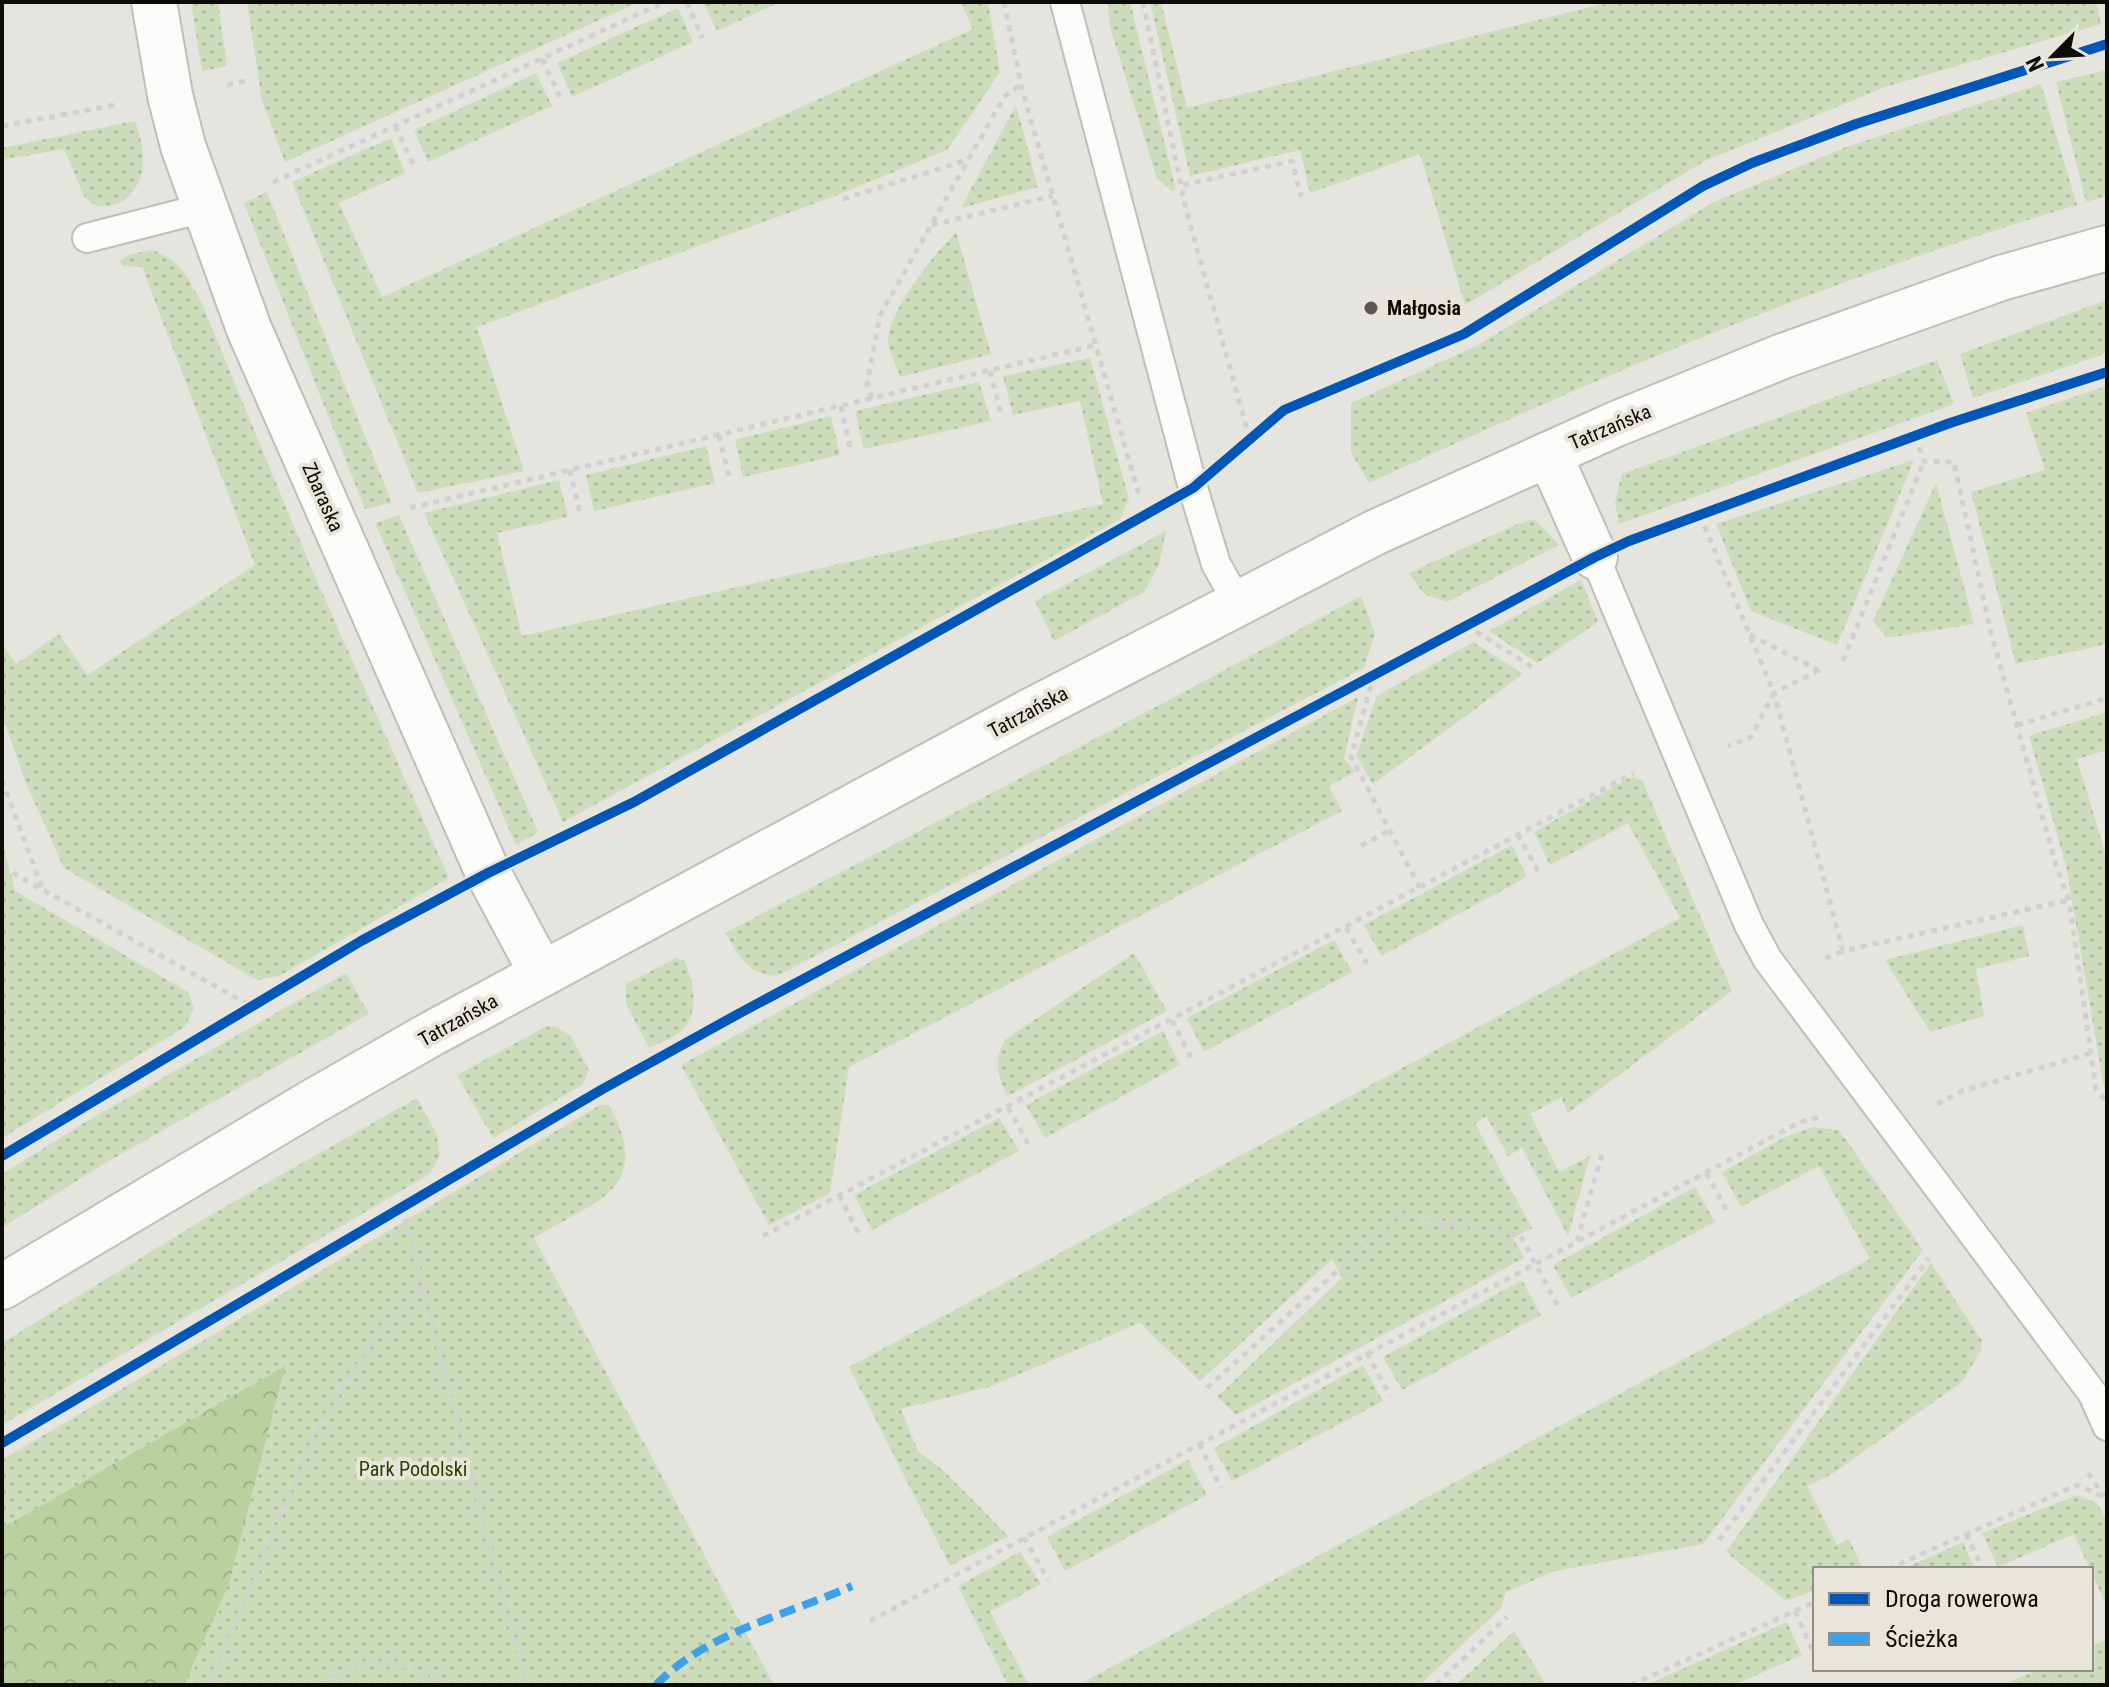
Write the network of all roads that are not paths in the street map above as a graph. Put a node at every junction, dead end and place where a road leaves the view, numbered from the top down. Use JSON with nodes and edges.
{"nodes":[{"id":1,"x":154,"y":2,"type":"edge"},
{"id":2,"x":1065,"y":2,"type":"edge"},
{"id":3,"x":204,"y":208,"type":"junction"},
{"id":4,"x":87,"y":238,"type":"dead end"},
{"id":5,"x":2107,"y":248,"type":"edge"},
{"id":6,"x":1549,"y":454,"type":"junction"},
{"id":7,"x":1595,"y":557,"type":"joint"},
{"id":8,"x":1238,"y":603,"type":"junction"},
{"id":9,"x":542,"y":974,"type":"junction"},
{"id":10,"x":2,"y":1287,"type":"edge"},
{"id":11,"x":2107,"y":1426,"type":"edge"}],
"edges":[{"from":1,"to":3,"type":"street","name":"Zbaraska"},
{"from":2,"to":8,"type":"lane"},
{"from":3,"to":4,"type":"lane"},
{"from":3,"to":9,"type":"street","name":"Zbaraska"},
{"from":5,"to":6,"type":"street","name":"Tatrzańska"},
{"from":6,"to":7,"type":"street"},
{"from":6,"to":8,"type":"street","name":"Tatrzańska"},
{"from":7,"to":11,"type":"lane"},
{"from":8,"to":9,"type":"street","name":"Tatrzańska"},
{"from":9,"to":10,"type":"street","name":"Tatrzańska"}]}
